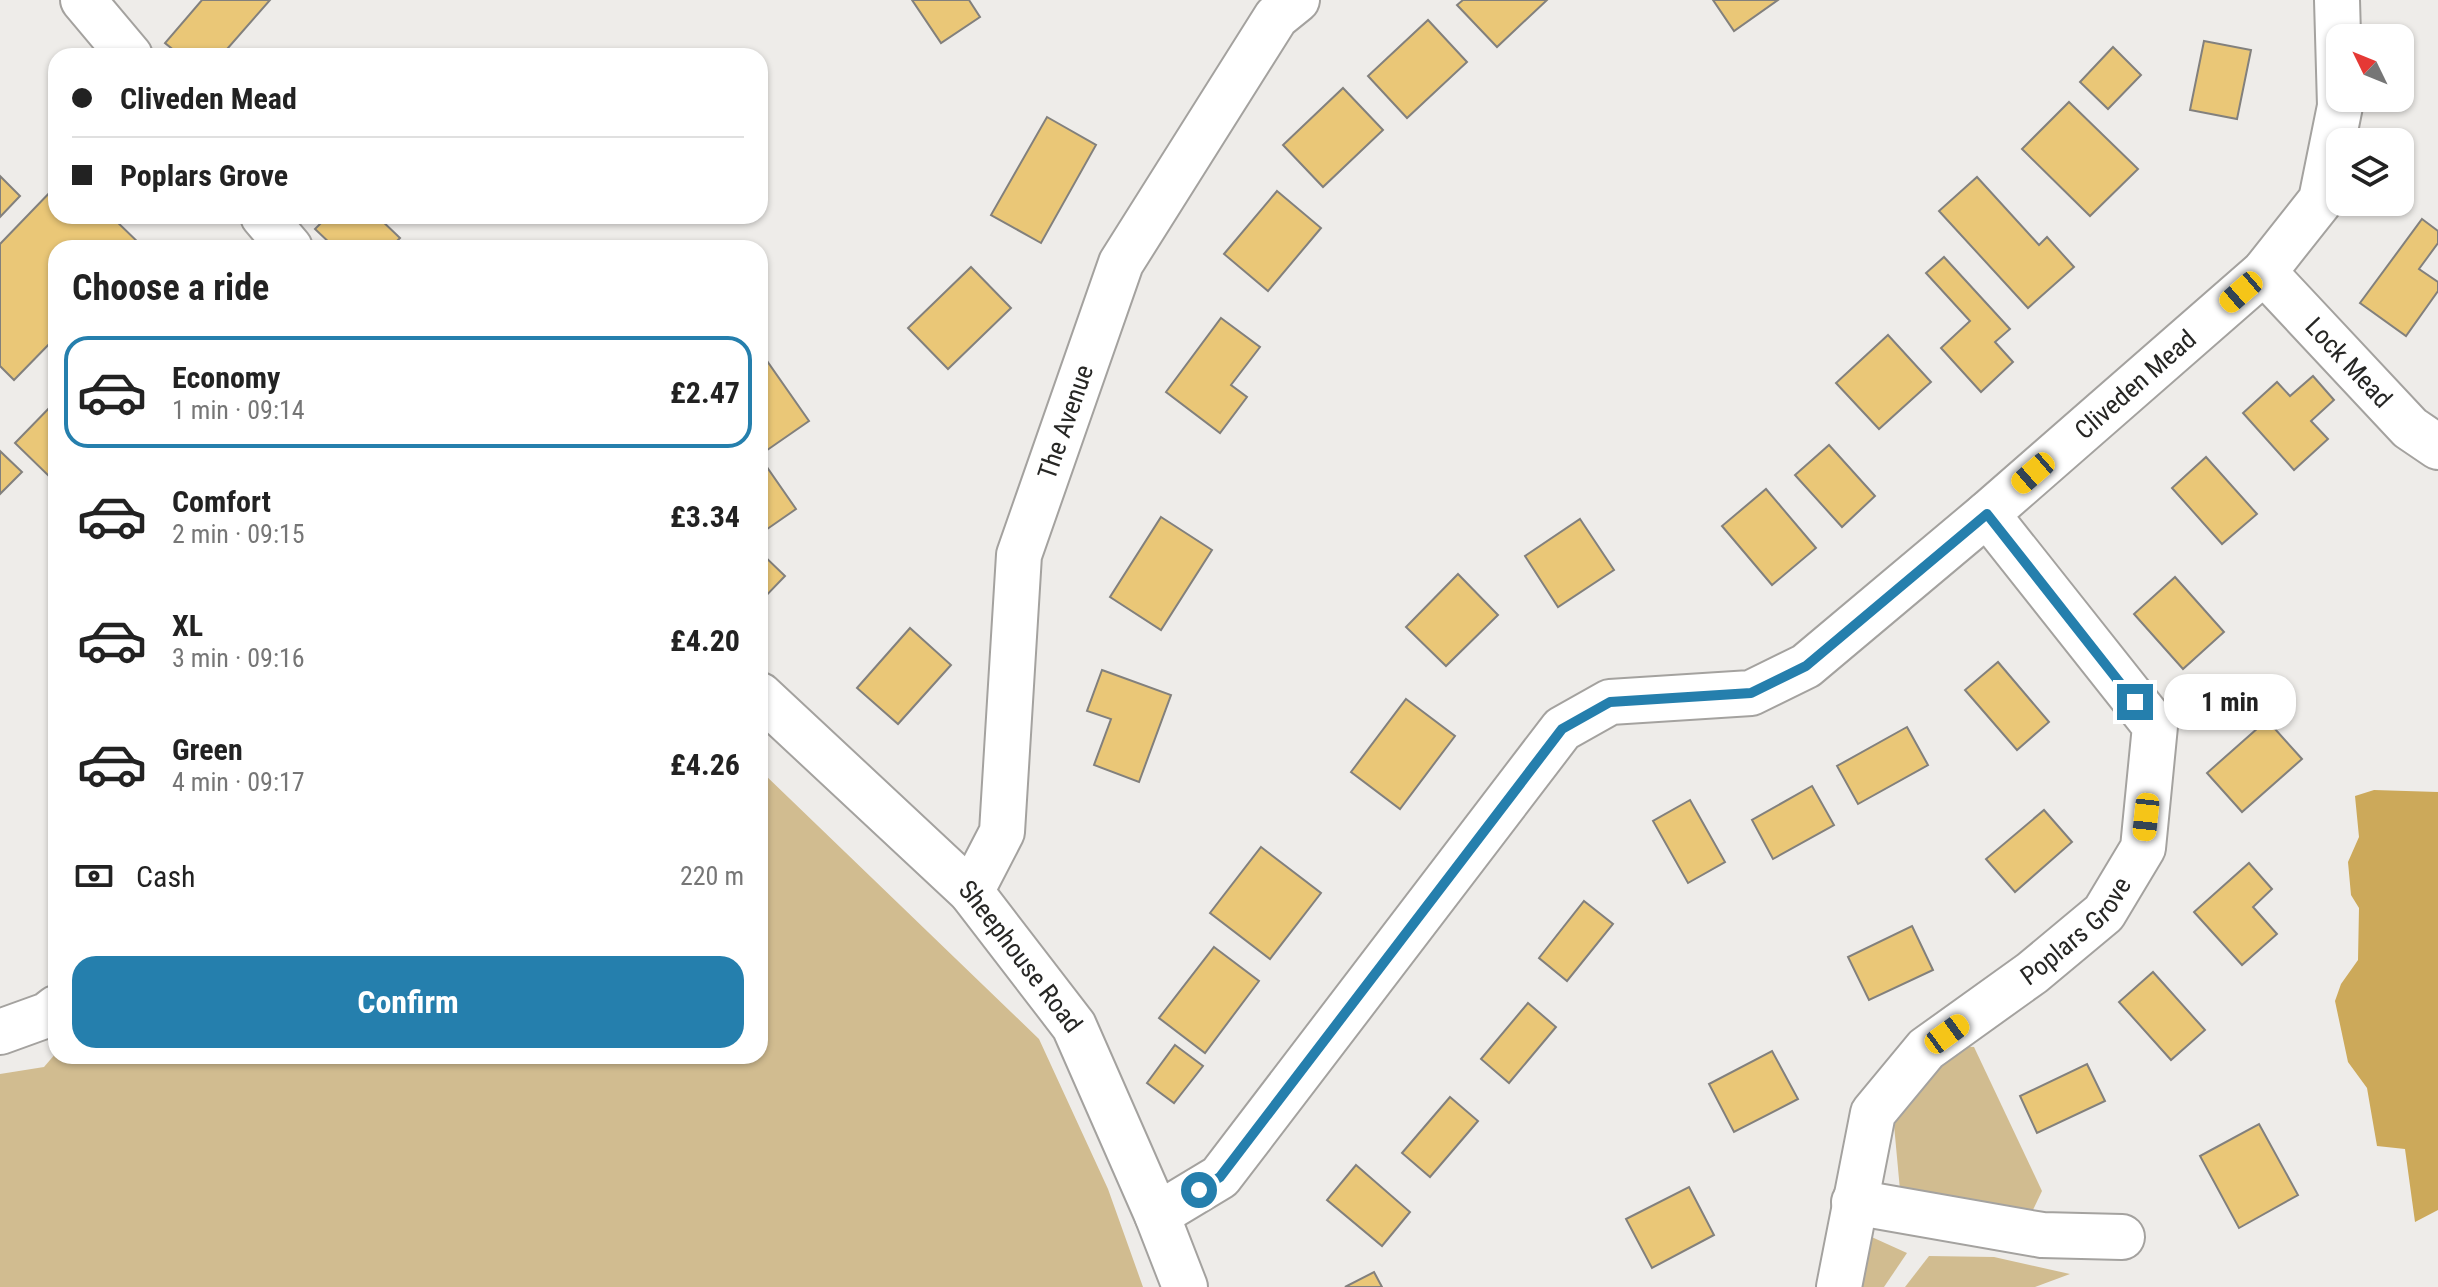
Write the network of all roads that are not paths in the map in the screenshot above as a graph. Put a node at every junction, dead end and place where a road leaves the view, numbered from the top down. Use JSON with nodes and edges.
{"nodes":[{"id":1,"x":2337,"y":0,"type":"edge"},
{"id":2,"x":87,"y":1,"type":"edge"},
{"id":3,"x":1272,"y":6,"type":"edge"},
{"id":4,"x":124,"y":48,"type":"edge"},
{"id":5,"x":2264,"y":272,"type":"junction"},
{"id":6,"x":2438,"y":447,"type":"edge"},
{"id":7,"x":1987,"y":514,"type":"junction"},
{"id":8,"x":768,"y":702,"type":"edge"},
{"id":9,"x":971,"y":892,"type":"junction"},
{"id":10,"x":48,"y":1014,"type":"edge"},
{"id":11,"x":0,"y":1032,"type":"edge"},
{"id":12,"x":1854,"y":1202,"type":"junction"},
{"id":13,"x":1157,"y":1215,"type":"junction"},
{"id":14,"x":2122,"y":1237,"type":"dead end"},
{"id":15,"x":1185,"y":1287,"type":"edge"},
{"id":16,"x":1839,"y":1287,"type":"edge"}],
"edges":[{"from":1,"to":5,"type":"street","name":"Cliveden Mead"},
{"from":2,"to":4,"type":"street"},
{"from":3,"to":9,"type":"street","name":"The Avenue"},
{"from":5,"to":6,"type":"street","name":"Lock Mead"},
{"from":5,"to":7,"type":"street","name":"Cliveden Mead"},
{"from":7,"to":12,"type":"street","name":"Poplars Grove"},
{"from":7,"to":13,"type":"street","name":"Cliveden Mead"},
{"from":8,"to":9,"type":"street","name":"Sheephouse Road"},
{"from":9,"to":13,"type":"street","name":"Sheephouse Road"},
{"from":10,"to":11,"type":"street"},
{"from":12,"to":14,"type":"street"},
{"from":12,"to":16,"type":"street","name":"Poplars Grove"},
{"from":13,"to":15,"type":"street","name":"Sheephouse Road"}]}
